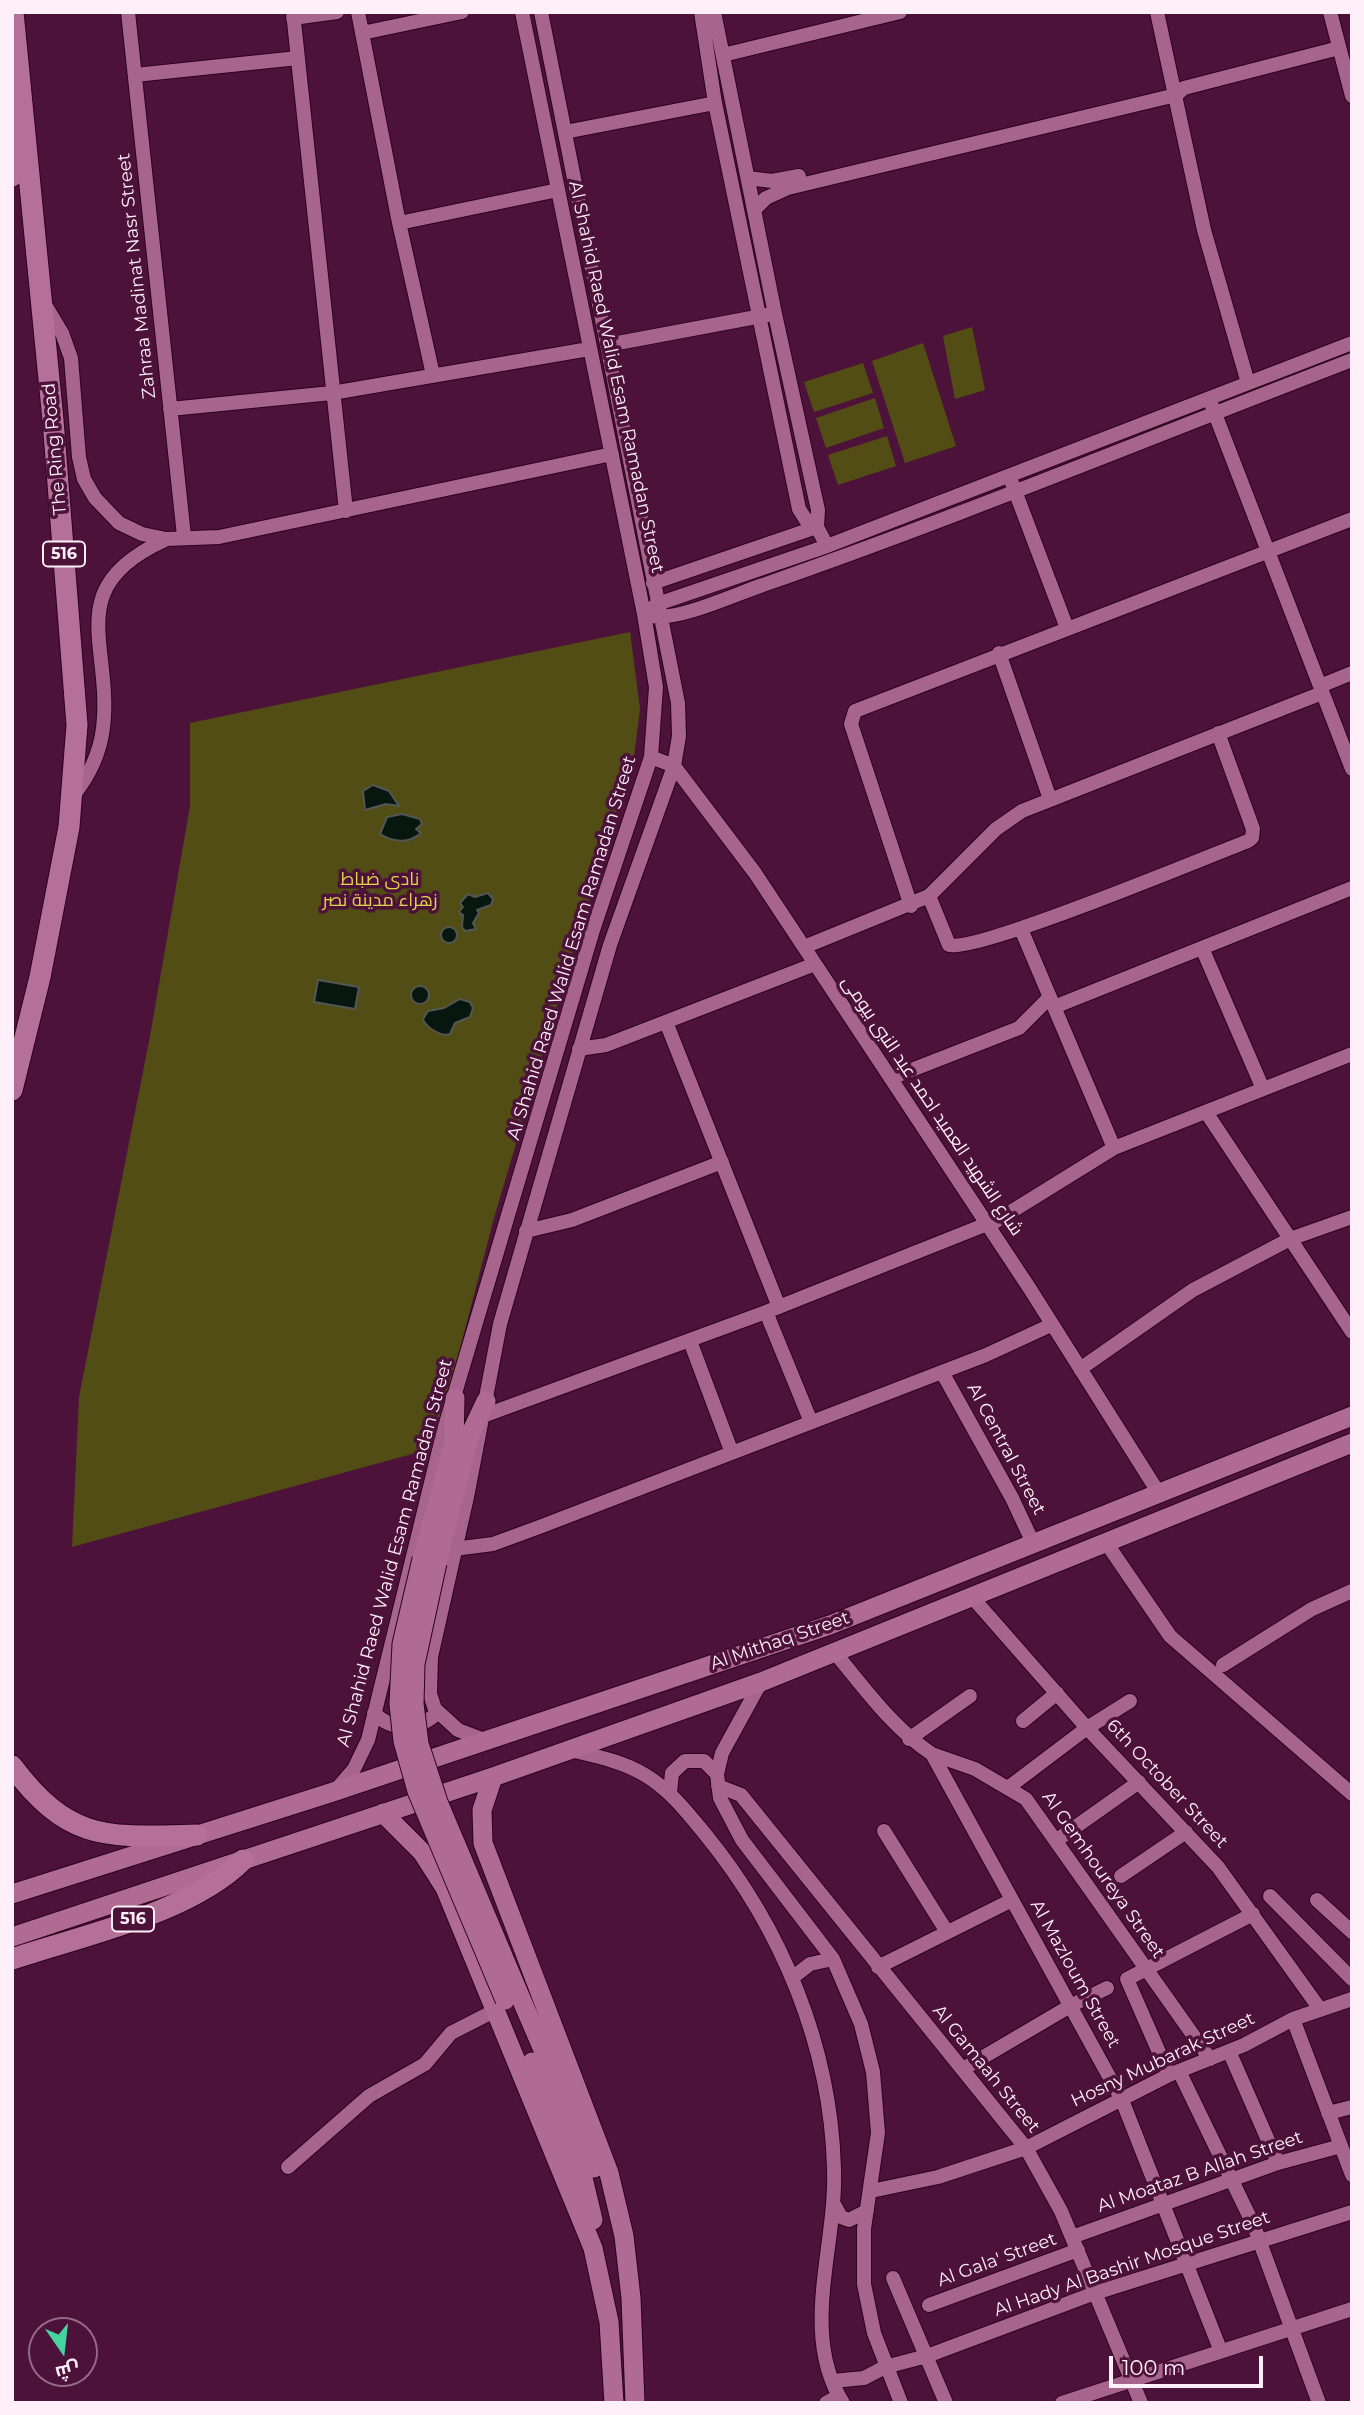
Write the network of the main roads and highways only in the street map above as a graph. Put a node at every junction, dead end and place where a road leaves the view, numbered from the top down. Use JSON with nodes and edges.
{"nodes":[{"id":1,"x":13,"y":12,"type":"edge"},
{"id":2,"x":19,"y":82,"type":"junction"},
{"id":3,"x":12,"y":176,"type":"edge"},
{"id":4,"x":12,"y":1090,"type":"edge"},
{"id":5,"x":455,"y":1398,"type":"road end"},
{"id":6,"x":484,"y":1408,"type":"road end"},
{"id":7,"x":1352,"y":1416,"type":"edge"},
{"id":8,"x":1352,"y":1443,"type":"edge"},
{"id":9,"x":430,"y":1561,"type":"junction"},
{"id":10,"x":12,"y":1766,"type":"edge"},
{"id":11,"x":493,"y":1777,"type":"junction"},
{"id":12,"x":383,"y":1813,"type":"junction"},
{"id":13,"x":197,"y":1835,"type":"junction"},
{"id":14,"x":483,"y":1843,"type":"junction"},
{"id":15,"x":243,"y":1860,"type":"junction"},
{"id":16,"x":430,"y":1863,"type":"junction"},
{"id":17,"x":12,"y":1894,"type":"edge"},
{"id":18,"x":12,"y":1937,"type":"edge"},
{"id":19,"x":12,"y":1959,"type":"edge"},
{"id":20,"x":507,"y":2001,"type":"junction"},
{"id":21,"x":624,"y":2236,"type":"junction"},
{"id":22,"x":614,"y":2403,"type":"edge"},
{"id":23,"x":635,"y":2403,"type":"edge"}],
"edges":[{"from":1,"to":2,"type":"highway","name":"The Ring Road","number":"516"},
{"from":2,"to":3,"type":"highway"},
{"from":2,"to":4,"type":"highway","name":"The Ring Road","number":"516"},
{"from":5,"to":9,"type":"main road"},
{"from":6,"to":9,"type":"main road"},
{"from":7,"to":13,"type":"main road","name":"Al Mithaq Street"},
{"from":8,"to":11,"type":"main road","name":"Al Mithaq Street"},
{"from":9,"to":20,"type":"main road","bridge":true},
{"from":10,"to":13,"type":"highway"},
{"from":11,"to":12,"type":"main road","name":"Al Mithaq Street"},
{"from":11,"to":14,"type":"main road"},
{"from":12,"to":15,"type":"main road","name":"Al Mithaq Street"},
{"from":12,"to":16,"type":"main road"},
{"from":13,"to":17,"type":"main road","name":"Al Mithaq Street"},
{"from":14,"to":16,"type":"main road"},
{"from":14,"to":21,"type":"main road"},
{"from":15,"to":18,"type":"main road","name":"Al Mithaq Street"},
{"from":15,"to":19,"type":"highway","number":"516"},
{"from":16,"to":20,"type":"main road"},
{"from":20,"to":21,"type":"main road"},
{"from":20,"to":22,"type":"main road"},
{"from":21,"to":23,"type":"main road"}]}
